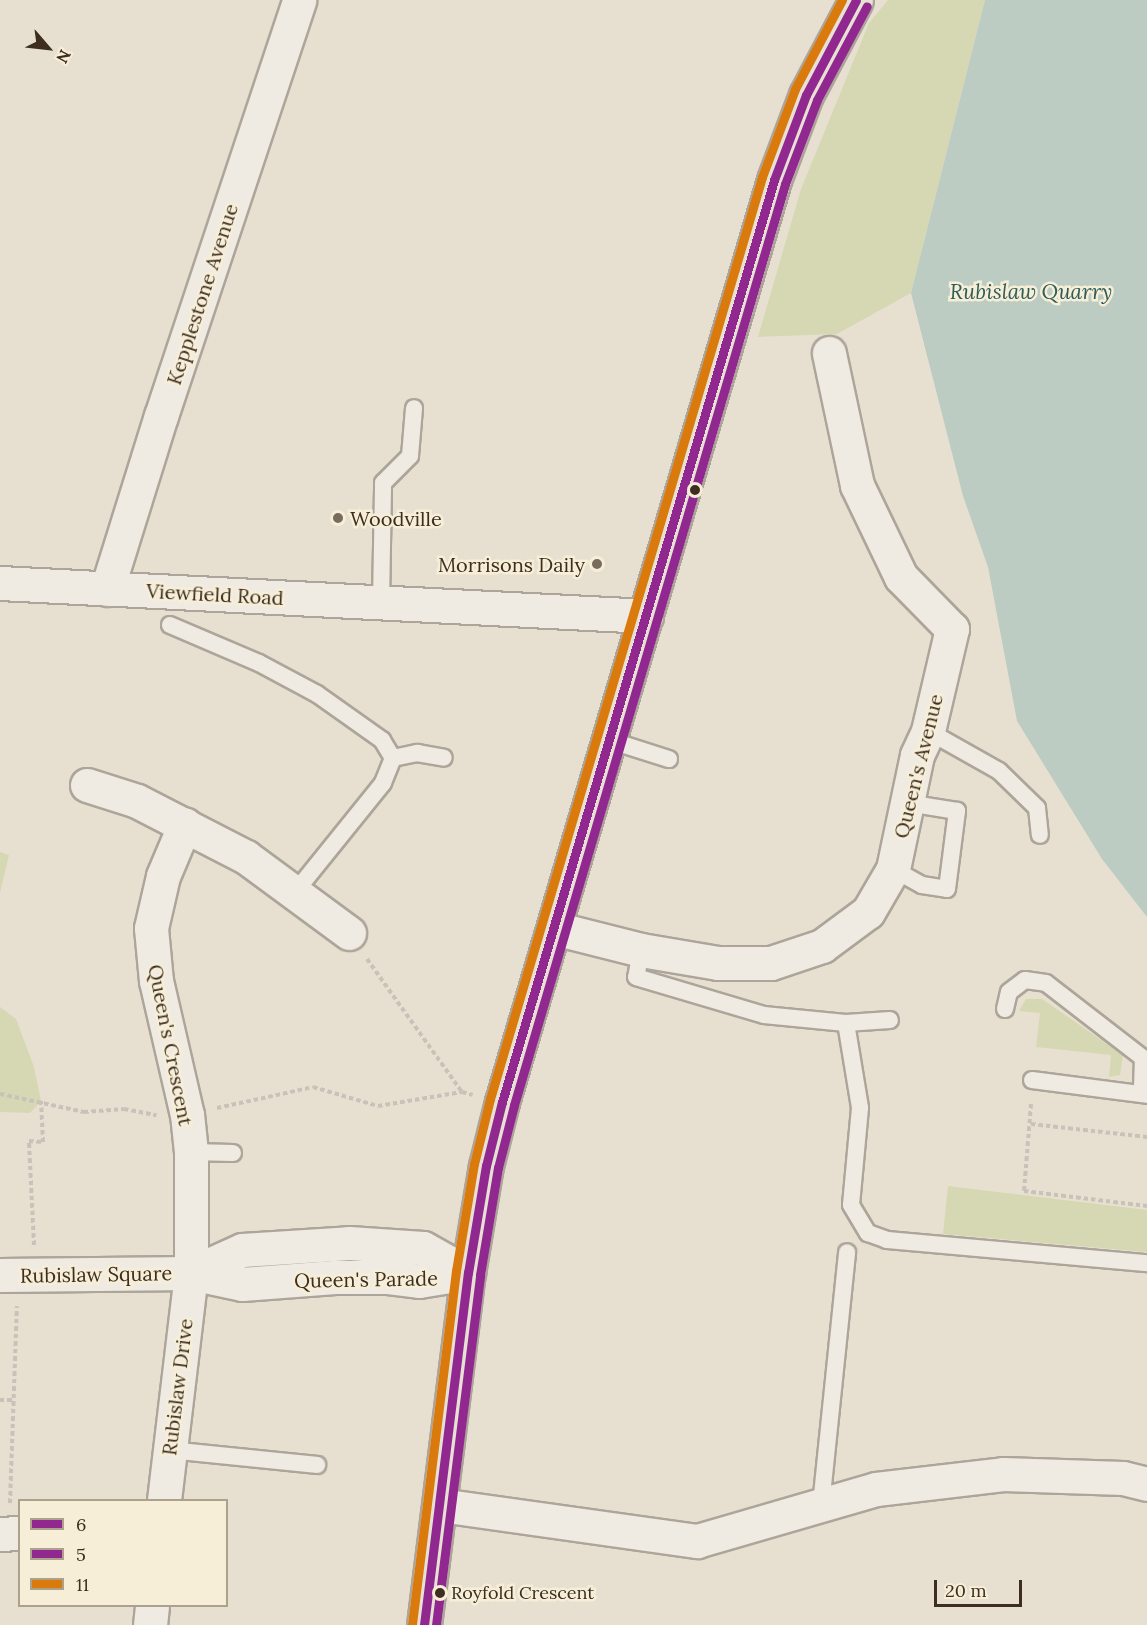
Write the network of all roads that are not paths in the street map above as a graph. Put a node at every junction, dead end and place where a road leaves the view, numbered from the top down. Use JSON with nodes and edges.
{"nodes":[{"id":1,"x":299,"y":0,"type":"edge"},
{"id":2,"x":856,"y":0,"type":"edge"},
{"id":3,"x":829,"y":353,"type":"dead end"},
{"id":4,"x":414,"y":408,"type":"dead end"},
{"id":5,"x":0,"y":583,"type":"edge"},
{"id":6,"x":107,"y":589,"type":"junction"},
{"id":7,"x":381,"y":603,"type":"junction"},
{"id":8,"x":646,"y":616,"type":"junction"},
{"id":9,"x":170,"y":624,"type":"dead end"},
{"id":10,"x":928,"y":731,"type":"junction"},
{"id":11,"x":609,"y":740,"type":"junction"},
{"id":12,"x":393,"y":758,"type":"junction"},
{"id":13,"x":444,"y":758,"type":"dead end"},
{"id":14,"x":669,"y":759,"type":"dead end"},
{"id":15,"x":87,"y":785,"type":"dead end"},
{"id":16,"x":907,"y":803,"type":"junction"},
{"id":17,"x":185,"y":824,"type":"junction"},
{"id":18,"x":1040,"y":836,"type":"dead end"},
{"id":19,"x":894,"y":870,"type":"junction"},
{"id":20,"x":296,"y":891,"type":"junction"},
{"id":21,"x":555,"y":928,"type":"junction"},
{"id":22,"x":349,"y":933,"type":"road end"},
{"id":23,"x":641,"y":950,"type":"junction"},
{"id":24,"x":1005,"y":1009,"type":"dead end"},
{"id":25,"x":890,"y":1020,"type":"dead end"},
{"id":26,"x":846,"y":1023,"type":"junction"},
{"id":27,"x":1032,"y":1080,"type":"road end"},
{"id":28,"x":1144,"y":1095,"type":"edge"},
{"id":29,"x":190,"y":1152,"type":"junction"},
{"id":30,"x":233,"y":1153,"type":"dead end"},
{"id":31,"x":847,"y":1252,"type":"dead end"},
{"id":32,"x":1147,"y":1263,"type":"edge"},
{"id":33,"x":191,"y":1273,"type":"junction"},
{"id":34,"x":468,"y":1273,"type":"junction"},
{"id":35,"x":18,"y":1274,"type":"edge"},
{"id":36,"x":170,"y":1450,"type":"junction"},
{"id":37,"x":317,"y":1465,"type":"dead end"},
{"id":38,"x":1147,"y":1484,"type":"edge"},
{"id":39,"x":164,"y":1499,"type":"edge"},
{"id":40,"x":440,"y":1505,"type":"junction"},
{"id":41,"x":821,"y":1505,"type":"junction"},
{"id":42,"x":152,"y":1607,"type":"edge"},
{"id":43,"x":150,"y":1625,"type":"edge"},
{"id":44,"x":424,"y":1625,"type":"edge"}],
"edges":[{"from":1,"to":6,"type":"street","name":"Kepplestone Avenue"},
{"from":2,"to":8,"type":"main road"},
{"from":3,"to":10,"type":"street","name":"Queen's Avenue"},
{"from":4,"to":7,"type":"lane"},
{"from":5,"to":6,"type":"street","name":"Viewfield Road"},
{"from":6,"to":7,"type":"street","name":"Viewfield Road"},
{"from":7,"to":8,"type":"street","name":"Viewfield Road"},
{"from":8,"to":11,"type":"main road"},
{"from":9,"to":12,"type":"lane"},
{"from":10,"to":16,"type":"street","name":"Queen's Avenue"},
{"from":10,"to":18,"type":"lane"},
{"from":11,"to":14,"type":"lane"},
{"from":11,"to":21,"type":"main road"},
{"from":12,"to":13,"type":"lane"},
{"from":12,"to":20,"type":"lane"},
{"from":15,"to":17,"type":"street"},
{"from":16,"to":19,"type":"street","name":"Queen's Avenue"},
{"from":16,"to":19,"type":"lane"},
{"from":17,"to":20,"type":"street"},
{"from":17,"to":29,"type":"street","name":"Queen's Crescent"},
{"from":19,"to":23,"type":"street","name":"Queen's Avenue"},
{"from":20,"to":22,"type":"street"},
{"from":21,"to":23,"type":"street","name":"Queen's Avenue"},
{"from":21,"to":34,"type":"main road"},
{"from":23,"to":26,"type":"lane"},
{"from":24,"to":28,"type":"lane"},
{"from":25,"to":26,"type":"lane"},
{"from":26,"to":32,"type":"lane"},
{"from":27,"to":28,"type":"lane"},
{"from":29,"to":30,"type":"lane"},
{"from":29,"to":33,"type":"street","name":"Queen's Crescent"},
{"from":31,"to":41,"type":"lane"},
{"from":33,"to":34,"type":"street","name":"Queen's Parade"},
{"from":33,"to":35,"type":"street","name":"Rubislaw Square"},
{"from":33,"to":36,"type":"street","name":"Rubislaw Drive"},
{"from":34,"to":40,"type":"main road"},
{"from":36,"to":37,"type":"lane"},
{"from":36,"to":39,"type":"street","name":"Rubislaw Drive"},
{"from":38,"to":41,"type":"street"},
{"from":40,"to":41,"type":"street"},
{"from":40,"to":44,"type":"main road"},
{"from":42,"to":43,"type":"street"}]}
